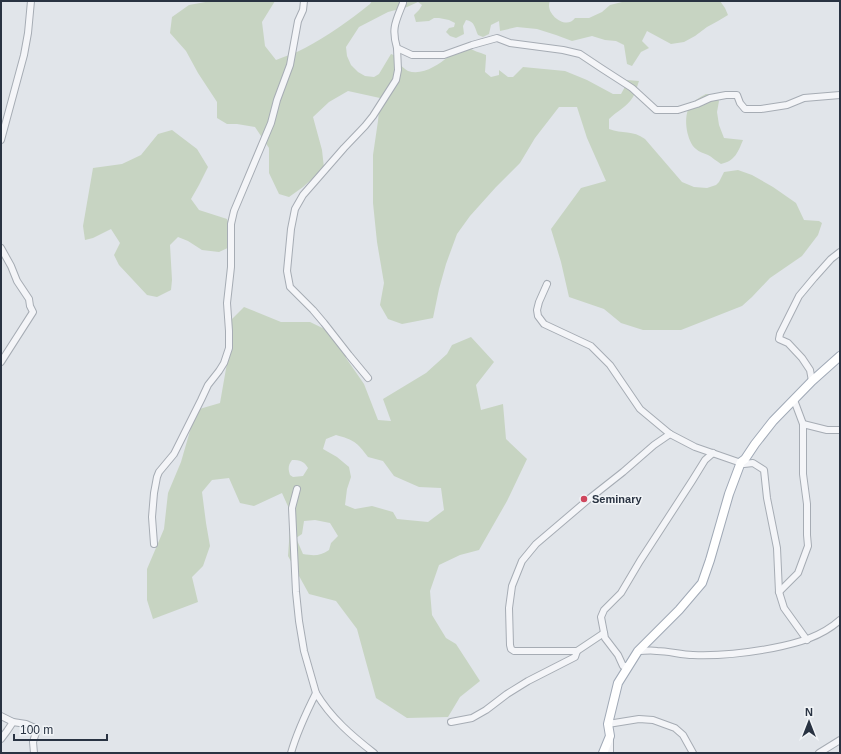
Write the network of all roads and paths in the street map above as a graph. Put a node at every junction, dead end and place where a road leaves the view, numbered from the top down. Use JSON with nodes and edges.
{"nodes":[{"id":1,"x":31,"y":1,"type":"edge"},
{"id":2,"x":304,"y":1,"type":"edge"},
{"id":3,"x":403,"y":1,"type":"edge"},
{"id":4,"x":397,"y":48,"type":"junction"},
{"id":5,"x":840,"y":95,"type":"edge"},
{"id":6,"x":1,"y":140,"type":"edge"},
{"id":7,"x":1,"y":248,"type":"edge"},
{"id":8,"x":840,"y":252,"type":"edge"},
{"id":9,"x":547,"y":284,"type":"dead end"},
{"id":10,"x":840,"y":356,"type":"edge"},
{"id":11,"x":1,"y":362,"type":"edge"},
{"id":12,"x":368,"y":378,"type":"dead end"},
{"id":13,"x":812,"y":381,"type":"junction"},
{"id":14,"x":794,"y":400,"type":"junction"},
{"id":15,"x":803,"y":424,"type":"junction"},
{"id":16,"x":840,"y":430,"type":"edge"},
{"id":17,"x":670,"y":434,"type":"junction"},
{"id":18,"x":713,"y":453,"type":"junction"},
{"id":19,"x":742,"y":462,"type":"junction"},
{"id":20,"x":297,"y":489,"type":"dead end"},
{"id":21,"x":154,"y":544,"type":"dead end"},
{"id":22,"x":779,"y":592,"type":"junction"},
{"id":23,"x":840,"y":620,"type":"edge"},
{"id":24,"x":604,"y":633,"type":"junction"},
{"id":25,"x":807,"y":640,"type":"junction"},
{"id":26,"x":577,"y":651,"type":"junction"},
{"id":27,"x":638,"y":651,"type":"junction"},
{"id":28,"x":628,"y":666,"type":"junction"},
{"id":29,"x":316,"y":693,"type":"junction"},
{"id":30,"x":1,"y":716,"type":"edge"},
{"id":31,"x":13,"y":722,"type":"junction"},
{"id":32,"x":450,"y":722,"type":"dead end"},
{"id":33,"x":608,"y":724,"type":"junction"},
{"id":34,"x":610,"y":736,"type":"junction"},
{"id":35,"x":1,"y":739,"type":"edge"},
{"id":36,"x":840,"y":740,"type":"edge"},
{"id":37,"x":34,"y":753,"type":"edge"},
{"id":38,"x":291,"y":753,"type":"edge"},
{"id":39,"x":374,"y":753,"type":"edge"},
{"id":40,"x":603,"y":753,"type":"edge"},
{"id":41,"x":610,"y":753,"type":"edge"},
{"id":42,"x":693,"y":753,"type":"edge"},
{"id":43,"x":819,"y":753,"type":"edge"}],
"edges":[{"from":1,"to":6,"type":"street"},
{"from":2,"to":21,"type":"street"},
{"from":3,"to":4,"type":"street"},
{"from":4,"to":5,"type":"street"},
{"from":4,"to":12,"type":"street"},
{"from":7,"to":11,"type":"street"},
{"from":8,"to":13,"type":"street"},
{"from":9,"to":17,"type":"street"},
{"from":10,"to":13,"type":"main road"},
{"from":13,"to":14,"type":"main road"},
{"from":14,"to":15,"type":"street"},
{"from":14,"to":19,"type":"main road"},
{"from":15,"to":16,"type":"street"},
{"from":15,"to":22,"type":"street"},
{"from":17,"to":18,"type":"street"},
{"from":17,"to":26,"type":"street"},
{"from":18,"to":19,"type":"street"},
{"from":18,"to":24,"type":"street"},
{"from":19,"to":22,"type":"street"},
{"from":19,"to":27,"type":"main road"},
{"from":20,"to":29,"type":"street"},
{"from":22,"to":25,"type":"street"},
{"from":23,"to":25,"type":"street"},
{"from":24,"to":26,"type":"street"},
{"from":24,"to":28,"type":"street"},
{"from":25,"to":27,"type":"street"},
{"from":26,"to":32,"type":"street"},
{"from":27,"to":28,"type":"main road"},
{"from":28,"to":33,"type":"main road"},
{"from":29,"to":38,"type":"street"},
{"from":29,"to":39,"type":"street"},
{"from":30,"to":31,"type":"street"},
{"from":31,"to":35,"type":"street"},
{"from":31,"to":37,"type":"street"},
{"from":33,"to":34,"type":"main road"},
{"from":33,"to":42,"type":"street"},
{"from":34,"to":40,"type":"main road"},
{"from":34,"to":41,"type":"street"},
{"from":36,"to":43,"type":"street"}]}
